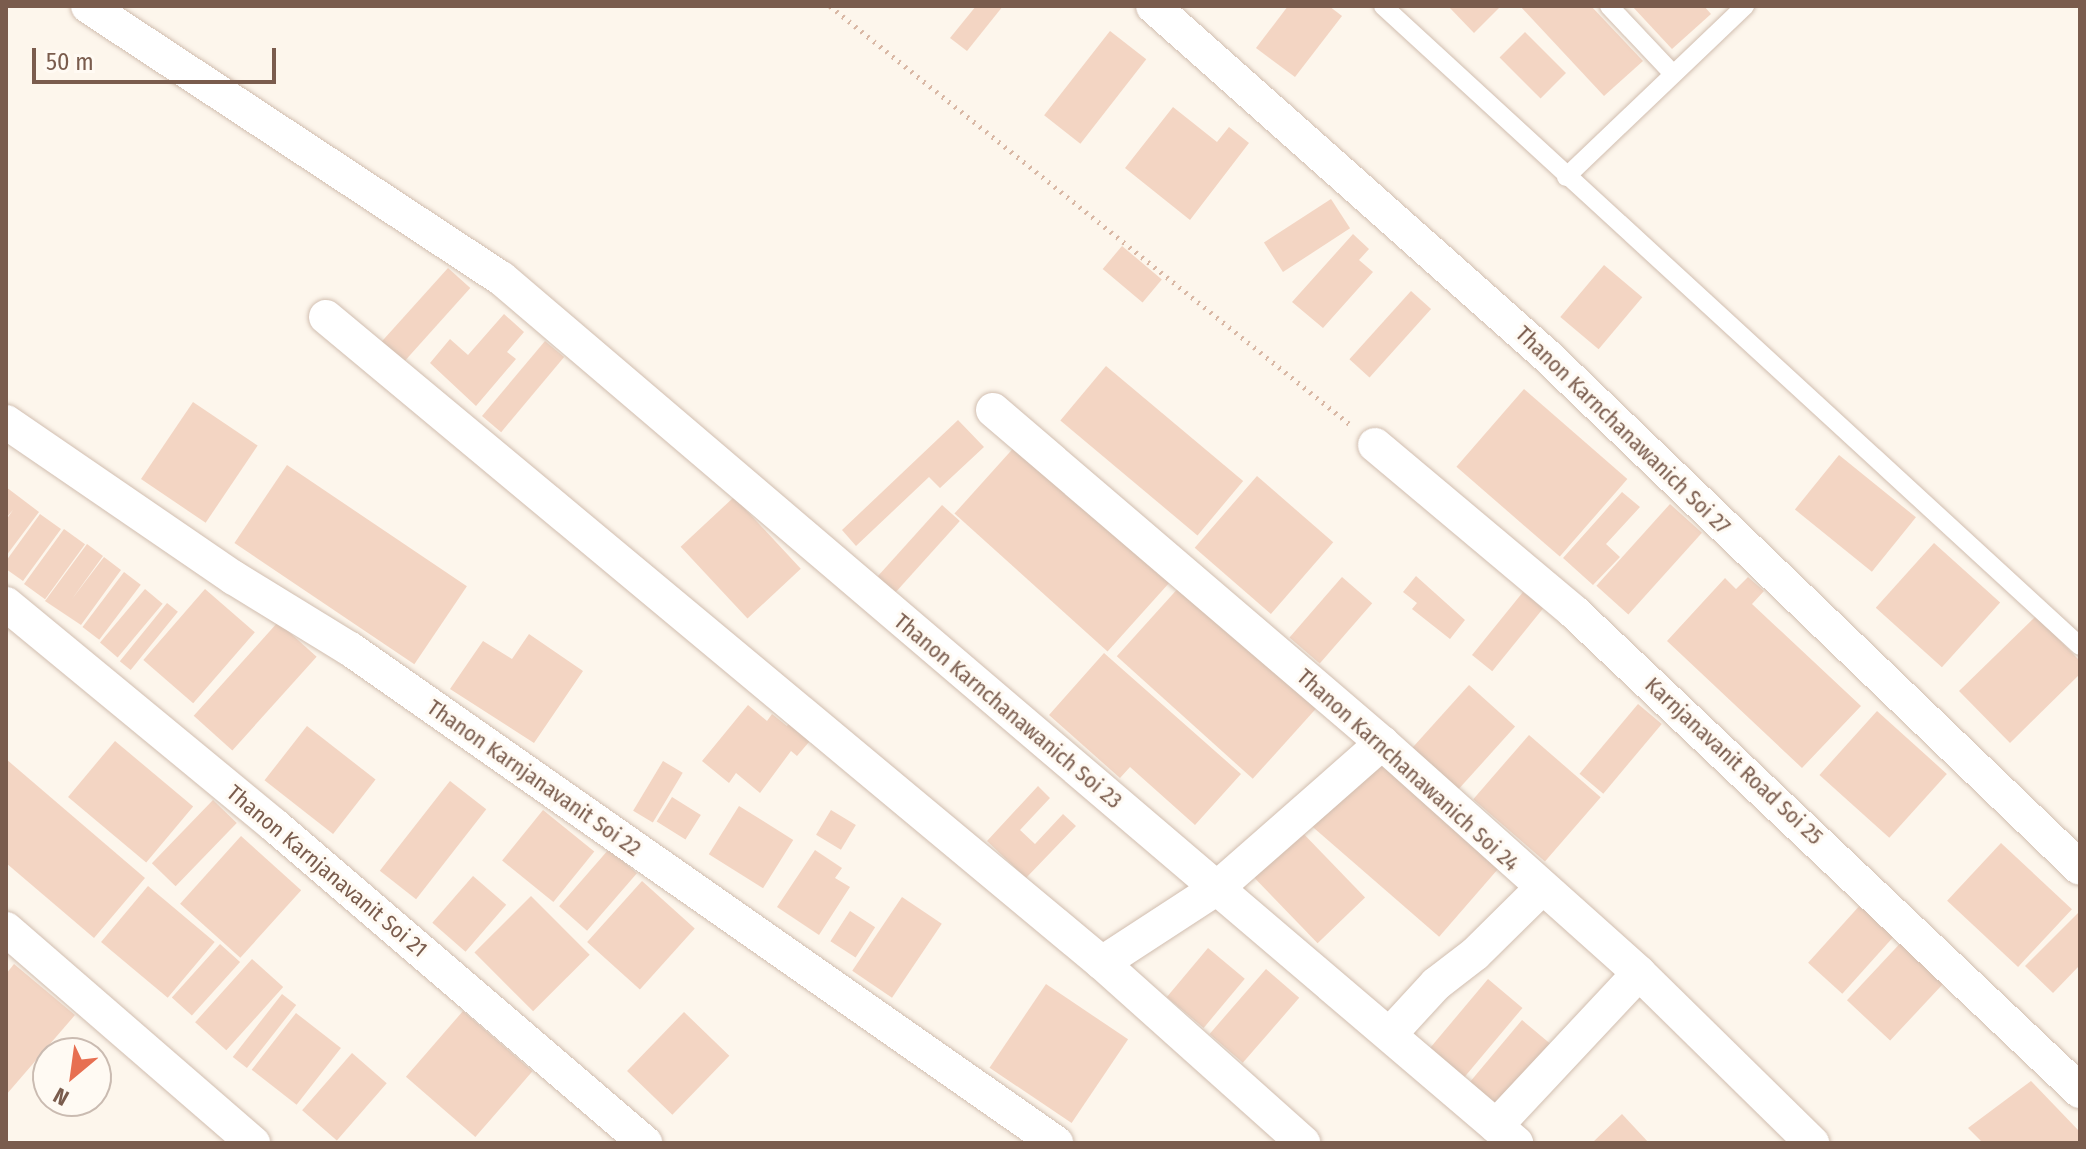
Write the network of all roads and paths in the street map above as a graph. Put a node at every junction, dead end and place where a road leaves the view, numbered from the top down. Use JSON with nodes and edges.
{"nodes":[{"id":1,"x":88,"y":6,"type":"edge"},
{"id":2,"x":830,"y":6,"type":"edge"},
{"id":3,"x":1153,"y":6,"type":"edge"},
{"id":4,"x":1383,"y":6,"type":"edge"},
{"id":5,"x":1609,"y":6,"type":"edge"},
{"id":6,"x":1745,"y":6,"type":"edge"},
{"id":7,"x":1724,"y":13,"type":"edge"},
{"id":8,"x":1673,"y":74,"type":"junction"},
{"id":9,"x":1566,"y":177,"type":"junction"},
{"id":10,"x":326,"y":317,"type":"dead end"},
{"id":11,"x":993,"y":410,"type":"dead end"},
{"id":12,"x":6,"y":422,"type":"edge"},
{"id":13,"x":1375,"y":445,"type":"joint"},
{"id":14,"x":6,"y":604,"type":"edge"},
{"id":15,"x":2080,"y":646,"type":"edge"},
{"id":16,"x":1382,"y":743,"type":"junction"},
{"id":17,"x":2080,"y":868,"type":"edge"},
{"id":18,"x":1217,"y":888,"type":"junction"},
{"id":19,"x":1541,"y":889,"type":"junction"},
{"id":20,"x":6,"y":929,"type":"edge"},
{"id":21,"x":1102,"y":963,"type":"junction"},
{"id":22,"x":1639,"y":973,"type":"junction"},
{"id":23,"x":1390,"y":1034,"type":"junction"},
{"id":24,"x":2080,"y":1091,"type":"edge"},
{"id":25,"x":1506,"y":1135,"type":"edge"},
{"id":26,"x":253,"y":1143,"type":"edge"},
{"id":27,"x":645,"y":1143,"type":"edge"},
{"id":28,"x":1056,"y":1143,"type":"edge"},
{"id":29,"x":1303,"y":1143,"type":"edge"},
{"id":30,"x":1812,"y":1143,"type":"edge"}],
"edges":[{"from":1,"to":18,"type":"street","name":"Thanon Karnchanawanich Soi 23"},
{"from":2,"to":13,"type":"path"},
{"from":3,"to":17,"type":"street","name":"Thanon Karnchanawanich Soi 27"},
{"from":4,"to":9,"type":"lane"},
{"from":5,"to":8,"type":"lane"},
{"from":6,"to":7,"type":"lane"},
{"from":7,"to":8,"type":"lane"},
{"from":8,"to":9,"type":"lane"},
{"from":9,"to":15,"type":"lane"},
{"from":10,"to":21,"type":"street"},
{"from":11,"to":16,"type":"street","name":"Thanon Karnchanawanich Soi 24"},
{"from":12,"to":28,"type":"street","name":"Thanon Karnjanavanit Soi 22"},
{"from":13,"to":24,"type":"street","name":"Karnjanavanit Road Soi 25"},
{"from":14,"to":27,"type":"street","name":"Thanon Karnjanavanit Soi 21"},
{"from":16,"to":18,"type":"street"},
{"from":16,"to":19,"type":"street","name":"Thanon Karnchanawanich Soi 24"},
{"from":18,"to":21,"type":"street"},
{"from":18,"to":23,"type":"street","name":"Thanon Karnchanawanich Soi 23"},
{"from":19,"to":22,"type":"street","name":"Thanon Karnchanawanich Soi 24"},
{"from":19,"to":23,"type":"street"},
{"from":20,"to":26,"type":"street"},
{"from":21,"to":29,"type":"street"},
{"from":22,"to":25,"type":"street"},
{"from":22,"to":30,"type":"street","name":"Thanon Karnchanawanich Soi 24"},
{"from":23,"to":25,"type":"street","name":"Thanon Karnchanawanich Soi 23"}]}
